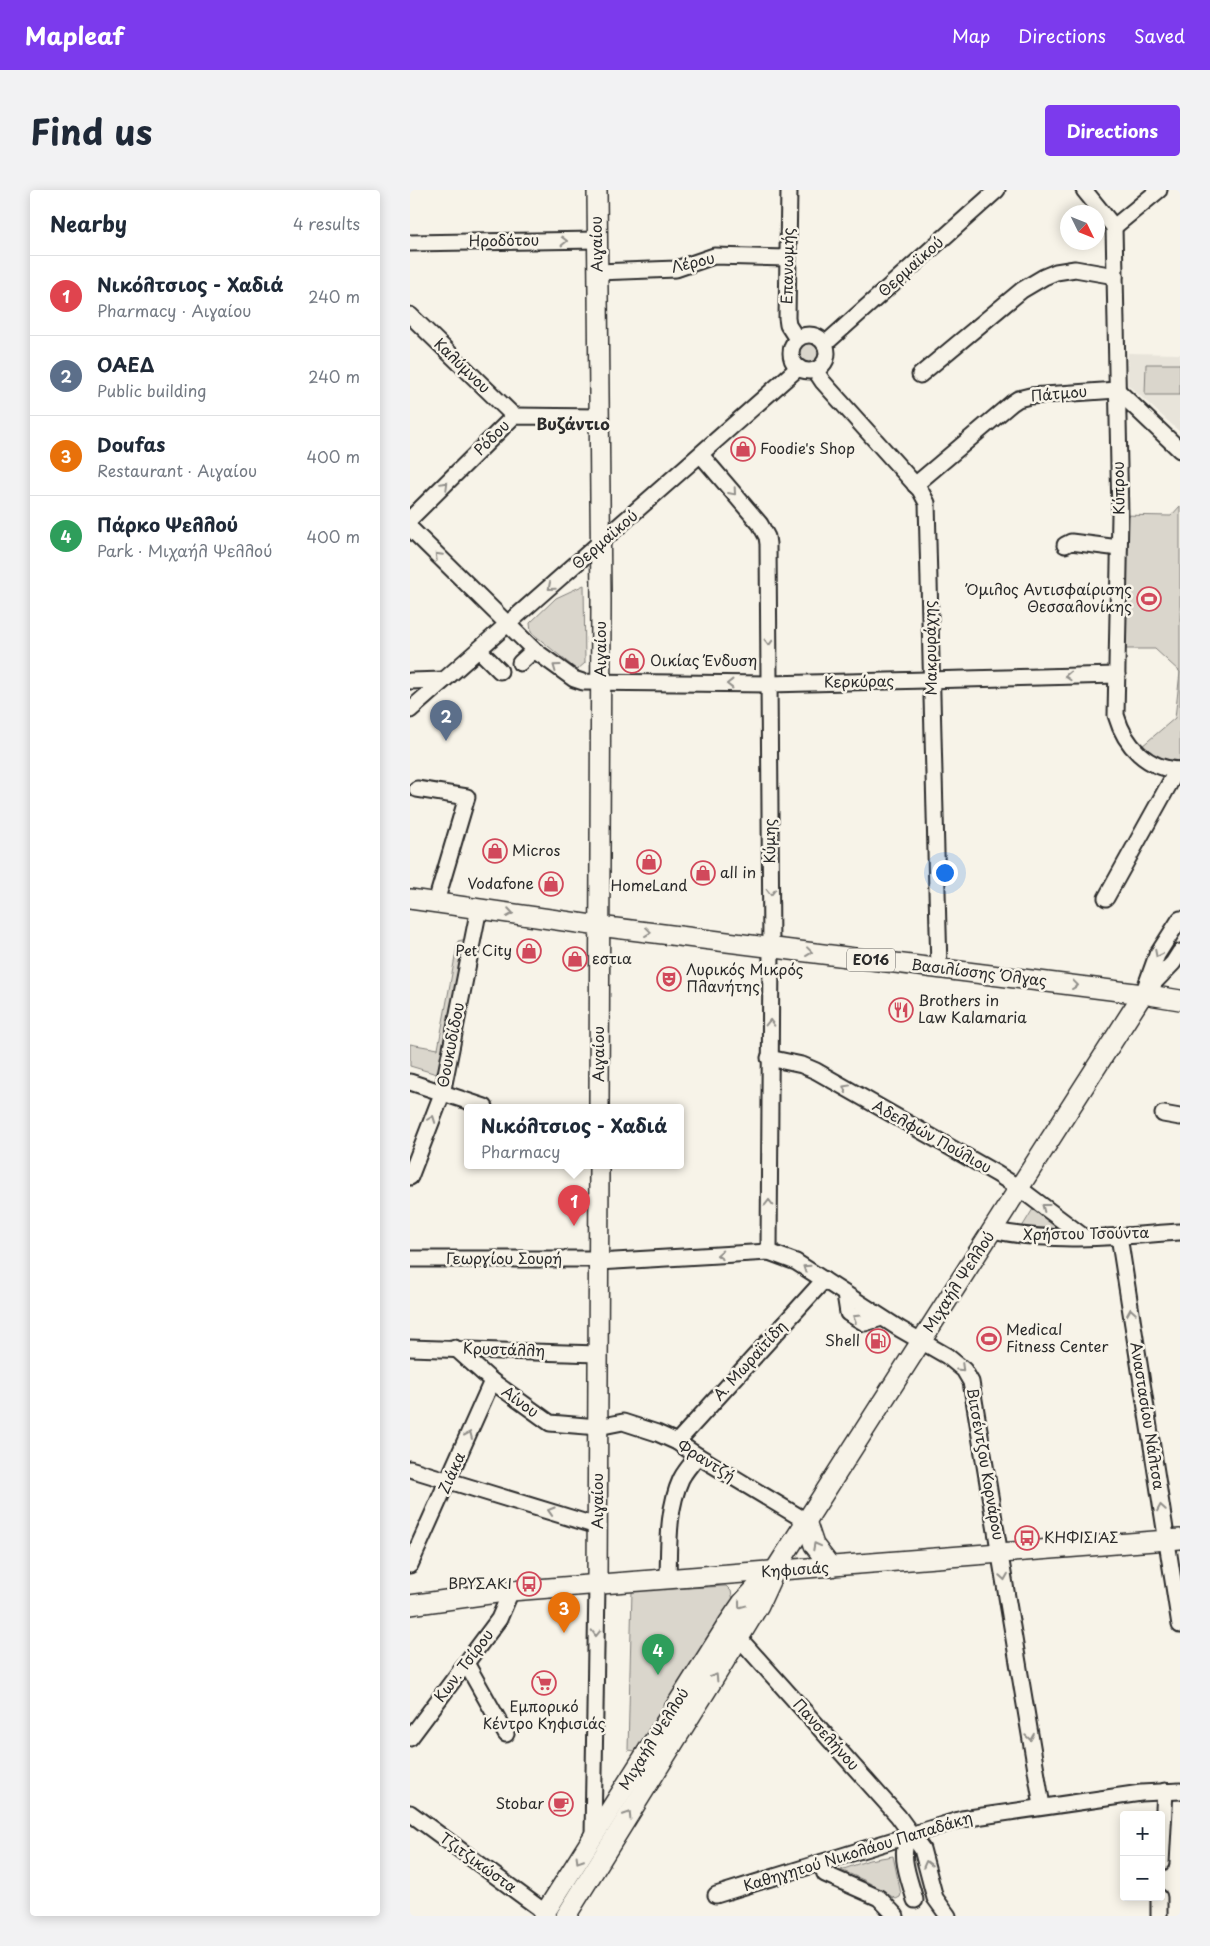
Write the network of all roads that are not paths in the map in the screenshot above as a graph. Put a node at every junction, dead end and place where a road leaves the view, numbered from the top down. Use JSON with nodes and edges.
{"nodes":[{"id":1,"x":597,"y":190,"type":"edge"},
{"id":2,"x":789,"y":190,"type":"edge"},
{"id":3,"x":997,"y":190,"type":"edge"},
{"id":4,"x":1084,"y":190,"type":"edge"},
{"id":5,"x":1158,"y":190,"type":"edge"},
{"id":6,"x":1114,"y":227,"type":"junction"},
{"id":7,"x":598,"y":240,"type":"junction"},
{"id":8,"x":410,"y":242,"type":"edge"},
{"id":9,"x":788,"y":258,"type":"junction"},
{"id":10,"x":598,"y":272,"type":"junction"},
{"id":11,"x":1115,"y":276,"type":"junction"},
{"id":12,"x":410,"y":315,"type":"edge"},
{"id":13,"x":797,"y":339,"type":"junction"},
{"id":14,"x":825,"y":344,"type":"junction"},
{"id":15,"x":798,"y":368,"type":"junction"},
{"id":16,"x":815,"y":370,"type":"junction"},
{"id":17,"x":920,"y":374,"type":"dead end"},
{"id":18,"x":1117,"y":390,"type":"junction"},
{"id":19,"x":514,"y":416,"type":"junction"},
{"id":20,"x":599,"y":418,"type":"junction"},
{"id":21,"x":1180,"y":450,"type":"edge"},
{"id":22,"x":701,"y":455,"type":"junction"},
{"id":23,"x":915,"y":485,"type":"junction"},
{"id":24,"x":410,"y":519,"type":"edge"},
{"id":25,"x":410,"y":528,"type":"edge"},
{"id":26,"x":600,"y":544,"type":"junction"},
{"id":27,"x":1065,"y":546,"type":"dead end"},
{"id":28,"x":1119,"y":548,"type":"junction"},
{"id":29,"x":507,"y":626,"type":"junction"},
{"id":30,"x":479,"y":650,"type":"junction"},
{"id":31,"x":534,"y":650,"type":"junction"},
{"id":32,"x":520,"y":663,"type":"dead end"},
{"id":33,"x":500,"y":671,"type":"dead end"},
{"id":34,"x":1117,"y":675,"type":"junction"},
{"id":35,"x":444,"y":680,"type":"junction"},
{"id":36,"x":931,"y":680,"type":"junction"},
{"id":37,"x":410,"y":681,"type":"edge"},
{"id":38,"x":600,"y":683,"type":"junction"},
{"id":39,"x":770,"y":684,"type":"junction"},
{"id":40,"x":410,"y":710,"type":"edge"},
{"id":41,"x":1178,"y":770,"type":"edge"},
{"id":42,"x":417,"y":790,"type":"dead end"},
{"id":43,"x":410,"y":898,"type":"edge"},
{"id":44,"x":1106,"y":898,"type":"dead end"},
{"id":45,"x":436,"y":902,"type":"junction"},
{"id":46,"x":478,"y":908,"type":"junction"},
{"id":47,"x":1180,"y":919,"type":"edge"},
{"id":48,"x":599,"y":926,"type":"junction"},
{"id":49,"x":771,"y":947,"type":"junction"},
{"id":50,"x":1180,"y":952,"type":"edge"},
{"id":51,"x":939,"y":968,"type":"junction"},
{"id":52,"x":1143,"y":994,"type":"junction"},
{"id":53,"x":1180,"y":1000,"type":"edge"},
{"id":54,"x":769,"y":1058,"type":"junction"},
{"id":55,"x":410,"y":1082,"type":"edge"},
{"id":56,"x":442,"y":1094,"type":"junction"},
{"id":57,"x":475,"y":1104,"type":"edge"},
{"id":58,"x":599,"y":1104,"type":"edge"},
{"id":59,"x":1163,"y":1114,"type":"dead end"},
{"id":60,"x":1180,"y":1117,"type":"edge"},
{"id":61,"x":599,"y":1169,"type":"edge"},
{"id":62,"x":410,"y":1177,"type":"edge"},
{"id":63,"x":1019,"y":1188,"type":"junction"},
{"id":64,"x":992,"y":1230,"type":"junction"},
{"id":65,"x":1180,"y":1232,"type":"edge"},
{"id":66,"x":1120,"y":1236,"type":"junction"},
{"id":67,"x":1084,"y":1237,"type":"junction"},
{"id":68,"x":769,"y":1252,"type":"junction"},
{"id":69,"x":410,"y":1259,"type":"edge"},
{"id":70,"x":598,"y":1261,"type":"junction"},
{"id":71,"x":824,"y":1280,"type":"junction"},
{"id":72,"x":922,"y":1340,"type":"junction"},
{"id":73,"x":410,"y":1348,"type":"edge"},
{"id":74,"x":455,"y":1348,"type":"junction"},
{"id":75,"x":598,"y":1354,"type":"junction"},
{"id":76,"x":492,"y":1381,"type":"junction"},
{"id":77,"x":598,"y":1427,"type":"junction"},
{"id":78,"x":678,"y":1442,"type":"junction"},
{"id":79,"x":698,"y":1456,"type":"junction"},
{"id":80,"x":410,"y":1469,"type":"edge"},
{"id":81,"x":449,"y":1480,"type":"junction"},
{"id":82,"x":806,"y":1521,"type":"junction"},
{"id":83,"x":598,"y":1526,"type":"junction"},
{"id":84,"x":1173,"y":1540,"type":"edge"},
{"id":85,"x":1000,"y":1554,"type":"junction"},
{"id":86,"x":410,"y":1565,"type":"edge"},
{"id":87,"x":830,"y":1567,"type":"junction"},
{"id":88,"x":775,"y":1570,"type":"junction"},
{"id":89,"x":668,"y":1579,"type":"junction"},
{"id":90,"x":597,"y":1584,"type":"junction"},
{"id":91,"x":511,"y":1591,"type":"junction"},
{"id":92,"x":410,"y":1604,"type":"edge"},
{"id":93,"x":1180,"y":1625,"type":"edge"},
{"id":94,"x":739,"y":1638,"type":"junction"},
{"id":95,"x":466,"y":1663,"type":"junction"},
{"id":96,"x":506,"y":1734,"type":"dead end"},
{"id":97,"x":410,"y":1738,"type":"edge"},
{"id":98,"x":1172,"y":1791,"type":"edge"},
{"id":99,"x":1042,"y":1806,"type":"junction"},
{"id":100,"x":410,"y":1813,"type":"edge"},
{"id":101,"x":910,"y":1834,"type":"junction"},
{"id":102,"x":593,"y":1836,"type":"junction"},
{"id":103,"x":1162,"y":1856,"type":"edge"},
{"id":104,"x":821,"y":1863,"type":"junction"},
{"id":105,"x":716,"y":1895,"type":"dead end"},
{"id":106,"x":935,"y":1898,"type":"junction"},
{"id":107,"x":915,"y":1900,"type":"junction"},
{"id":108,"x":1160,"y":1901,"type":"edge"},
{"id":109,"x":544,"y":1914,"type":"edge"},
{"id":110,"x":566,"y":1916,"type":"edge"},
{"id":111,"x":897,"y":1916,"type":"edge"},
{"id":112,"x":948,"y":1916,"type":"edge"},
{"id":113,"x":1158,"y":1916,"type":"edge"}],
"edges":[{"from":1,"to":7,"type":"main road","name":"Αιγαίου"},
{"from":2,"to":9,"type":"street","name":"Επανωμής"},
{"from":3,"to":14,"type":"street","name":"Θερμαϊκού"},
{"from":4,"to":6,"type":"street"},
{"from":5,"to":6,"type":"street"},
{"from":6,"to":11,"type":"street","name":"Κύπρου"},
{"from":8,"to":7,"type":"street","name":"Ηροδότου","one_way":true},
{"from":7,"to":10,"type":"main road","name":"Αιγαίου"},
{"from":9,"to":10,"type":"street","name":"Λέρου"},
{"from":9,"to":13,"type":"street","name":"Επανωμής"},
{"from":10,"to":20,"type":"main road","name":"Αιγαίου"},
{"from":11,"to":17,"type":"street"},
{"from":11,"to":18,"type":"street","name":"Κύπρου"},
{"from":12,"to":19,"type":"street","name":"Καλύμνου"},
{"from":13,"to":14,"type":"street"},
{"from":13,"to":15,"type":"street"},
{"from":14,"to":16,"type":"street"},
{"from":15,"to":16,"type":"street"},
{"from":15,"to":22,"type":"street","name":"Θερμαϊκού"},
{"from":16,"to":23,"type":"street","name":"Μακρυράχης"},
{"from":18,"to":21,"type":"street"},
{"from":18,"to":23,"type":"street","name":"Πάτμου"},
{"from":18,"to":28,"type":"street","name":"Κύπρου"},
{"from":19,"to":20,"type":"street","name":"Ρόδου"},
{"from":24,"to":19,"type":"street","name":"Ρόδου","one_way":true},
{"from":20,"to":26,"type":"main road","name":"Αιγαίου"},
{"from":22,"to":26,"type":"street","name":"Θερμαϊκού"},
{"from":22,"to":39,"type":"street","name":"Κύμης","one_way":true},
{"from":23,"to":36,"type":"street","name":"Μακρυράχης"},
{"from":29,"to":25,"type":"street","name":"Κερκύρας","one_way":true},
{"from":26,"to":29,"type":"street","name":"Θερμαϊκού","one_way":true},
{"from":26,"to":38,"type":"main road","name":"Αιγαίου"},
{"from":27,"to":28,"type":"street"},
{"from":28,"to":34,"type":"street","name":"Κύπρου"},
{"from":29,"to":30,"type":"street","name":"Θερμαϊκού"},
{"from":29,"to":31,"type":"street","name":"Κερκύρας"},
{"from":30,"to":33,"type":"street"},
{"from":30,"to":35,"type":"street","name":"Θερμαϊκού"},
{"from":31,"to":32,"type":"street"},
{"from":38,"to":31,"type":"street","name":"Κερκύρας","one_way":true},
{"from":34,"to":36,"type":"street","name":"Κερκύρας","one_way":true},
{"from":34,"to":41,"type":"street","name":"Κύπρου"},
{"from":35,"to":37,"type":"street"},
{"from":35,"to":40,"type":"street","name":"Θερμαϊκού"},
{"from":36,"to":39,"type":"street","name":"Κερκύρας"},
{"from":36,"to":51,"type":"street","name":"Μακρυράχης"},
{"from":39,"to":38,"type":"street","name":"Κερκύρας","one_way":true},
{"from":38,"to":48,"type":"main road","name":"Αιγαίου"},
{"from":39,"to":49,"type":"street","name":"Κύμης","one_way":true},
{"from":41,"to":44,"type":"street"},
{"from":42,"to":45,"type":"street"},
{"from":43,"to":45,"type":"main road","number":"ΕΟ16"},
{"from":45,"to":46,"type":"main road","number":"ΕΟ16"},
{"from":46,"to":48,"type":"main road","number":"ΕΟ16","one_way":true},
{"from":46,"to":56,"type":"street","name":"Θουκυδίδου"},
{"from":47,"to":52,"type":"street","one_way":true},
{"from":48,"to":49,"type":"main road","name":"Βασιλίσσης Όλγας","number":"ΕΟ16","one_way":true},
{"from":48,"to":58,"type":"main road","name":"Αιγαίου"},
{"from":49,"to":51,"type":"main road","name":"Βασιλίσσης Όλγας","number":"ΕΟ16","one_way":true},
{"from":54,"to":49,"type":"street","name":"Κύμης","one_way":true},
{"from":50,"to":52,"type":"street"},
{"from":51,"to":52,"type":"main road","name":"Βασιλίσσης Όλγας","number":"ΕΟ16","one_way":true},
{"from":52,"to":53,"type":"main road","name":"Βασιλίσσης Όλγας","number":"ΕΟ16"},
{"from":52,"to":63,"type":"main road","name":"Μιχαήλ Ψελλού"},
{"from":63,"to":54,"type":"street","name":"Αδελφών Πούλιου","one_way":true},
{"from":68,"to":54,"type":"street","name":"Κύμης","one_way":true},
{"from":55,"to":56,"type":"street"},
{"from":56,"to":57,"type":"street"},
{"from":62,"to":56,"type":"street","name":"Θουκυδίδου","one_way":true},
{"from":59,"to":60,"type":"street"},
{"from":61,"to":70,"type":"main road","name":"Αιγαίου"},
{"from":63,"to":64,"type":"main road","name":"Μιχαήλ Ψελλού"},
{"from":67,"to":63,"type":"street","name":"Αδελφών Πούλιου","one_way":true},
{"from":64,"to":67,"type":"street","name":"Χρήστου Τσούντα"},
{"from":64,"to":72,"type":"main road","name":"Μιχαήλ Ψελλού"},
{"from":65,"to":66,"type":"street","name":"Χρήστου Τσούντα"},
{"from":66,"to":67,"type":"street","name":"Χρήστου Τσούντα"},
{"from":84,"to":66,"type":"street","name":"Αναστασίου Νάλτσα","one_way":true},
{"from":68,"to":70,"type":"street","name":"Βιτσέντζου Κορνάρου","one_way":true},
{"from":71,"to":68,"type":"street","name":"Βιτσέντζου Κορνάρου","one_way":true},
{"from":69,"to":70,"type":"street","name":"Γεωργίου Σουρή"},
{"from":70,"to":75,"type":"main road","name":"Αιγαίου"},
{"from":72,"to":71,"type":"street","name":"Βιτσέντζου Κορνάρου","one_way":true},
{"from":71,"to":78,"type":"street","name":"Α. Μωραϊτίδη"},
{"from":72,"to":82,"type":"main road","name":"Μιχαήλ Ψελλού"},
{"from":72,"to":85,"type":"street","name":"Βιτσέντζου Κορνάρου","one_way":true},
{"from":73,"to":74,"type":"street","name":"Κρυστάλλη"},
{"from":74,"to":75,"type":"street","name":"Κρυστάλλη"},
{"from":74,"to":76,"type":"street","name":"Αίνου"},
{"from":75,"to":77,"type":"main road","name":"Αιγαίου"},
{"from":76,"to":77,"type":"street","name":"Αίνου"},
{"from":81,"to":76,"type":"street","name":"Ζιάκα","one_way":true},
{"from":77,"to":78,"type":"street","name":"Φραντζή"},
{"from":77,"to":83,"type":"main road","name":"Αιγαίου"},
{"from":78,"to":79,"type":"street","name":"Φραντζή"},
{"from":79,"to":82,"type":"street","name":"Φραντζή"},
{"from":79,"to":89,"type":"street"},
{"from":80,"to":81,"type":"street"},
{"from":83,"to":81,"type":"street","one_way":true},
{"from":81,"to":86,"type":"street","name":"Ζιάκα"},
{"from":87,"to":82,"type":"main road","one_way":true},
{"from":82,"to":88,"type":"main road","name":"Μιχαήλ Ψελλού"},
{"from":83,"to":90,"type":"main road","name":"Αιγαίου"},
{"from":84,"to":85,"type":"main road","name":"Κηφισιάς"},
{"from":84,"to":93,"type":"street","name":"Αναστασίου Νάλτσα"},
{"from":85,"to":87,"type":"main road","name":"Κηφισιάς"},
{"from":85,"to":99,"type":"street","name":"Βιτσέντζου Κορνάρου","one_way":true},
{"from":87,"to":88,"type":"main road","name":"Κηφισιάς"},
{"from":88,"to":89,"type":"main road","name":"Κηφισιάς"},
{"from":88,"to":94,"type":"main road","name":"Μιχαήλ Ψελλού"},
{"from":88,"to":102,"type":"main road","name":"Μιχαήλ Ψελλού","one_way":true},
{"from":89,"to":90,"type":"main road","name":"Κηφισιάς"},
{"from":90,"to":91,"type":"main road","name":"Κηφισιάς"},
{"from":90,"to":102,"type":"street","name":"Αιγαίου","one_way":true},
{"from":91,"to":92,"type":"main road","name":"Κηφισιάς"},
{"from":91,"to":95,"type":"street","name":"Κων. Τσίρου"},
{"from":94,"to":101,"type":"street","name":"Πανσελήνου"},
{"from":110,"to":94,"type":"main road","name":"Μιχαήλ Ψελλού","one_way":true},
{"from":95,"to":96,"type":"street"},
{"from":95,"to":97,"type":"street","name":"Κων. Τσίρου"},
{"from":98,"to":99,"type":"street","name":"Καθηγητού Νικολάου Παπαδάκη"},
{"from":98,"to":103,"type":"street"},
{"from":99,"to":101,"type":"street","name":"Καθηγητού Νικολάου Παπαδάκη"},
{"from":100,"to":109,"type":"street","name":"Τζιτζικώστα"},
{"from":101,"to":104,"type":"street","name":"Καθηγητού Νικολάου Παπαδάκη"},
{"from":106,"to":101,"type":"street","name":"Πανσελήνου","one_way":true},
{"from":101,"to":107,"type":"street"},
{"from":102,"to":109,"type":"main road","name":"Μιχαήλ Ψελλού","one_way":true},
{"from":104,"to":105,"type":"street","name":"Καθηγητού Νικολάου Παπαδάκη"},
{"from":104,"to":111,"type":"street"},
{"from":106,"to":107,"type":"street"},
{"from":106,"to":112,"type":"street"},
{"from":107,"to":111,"type":"street"},
{"from":108,"to":113,"type":"street"}]}
